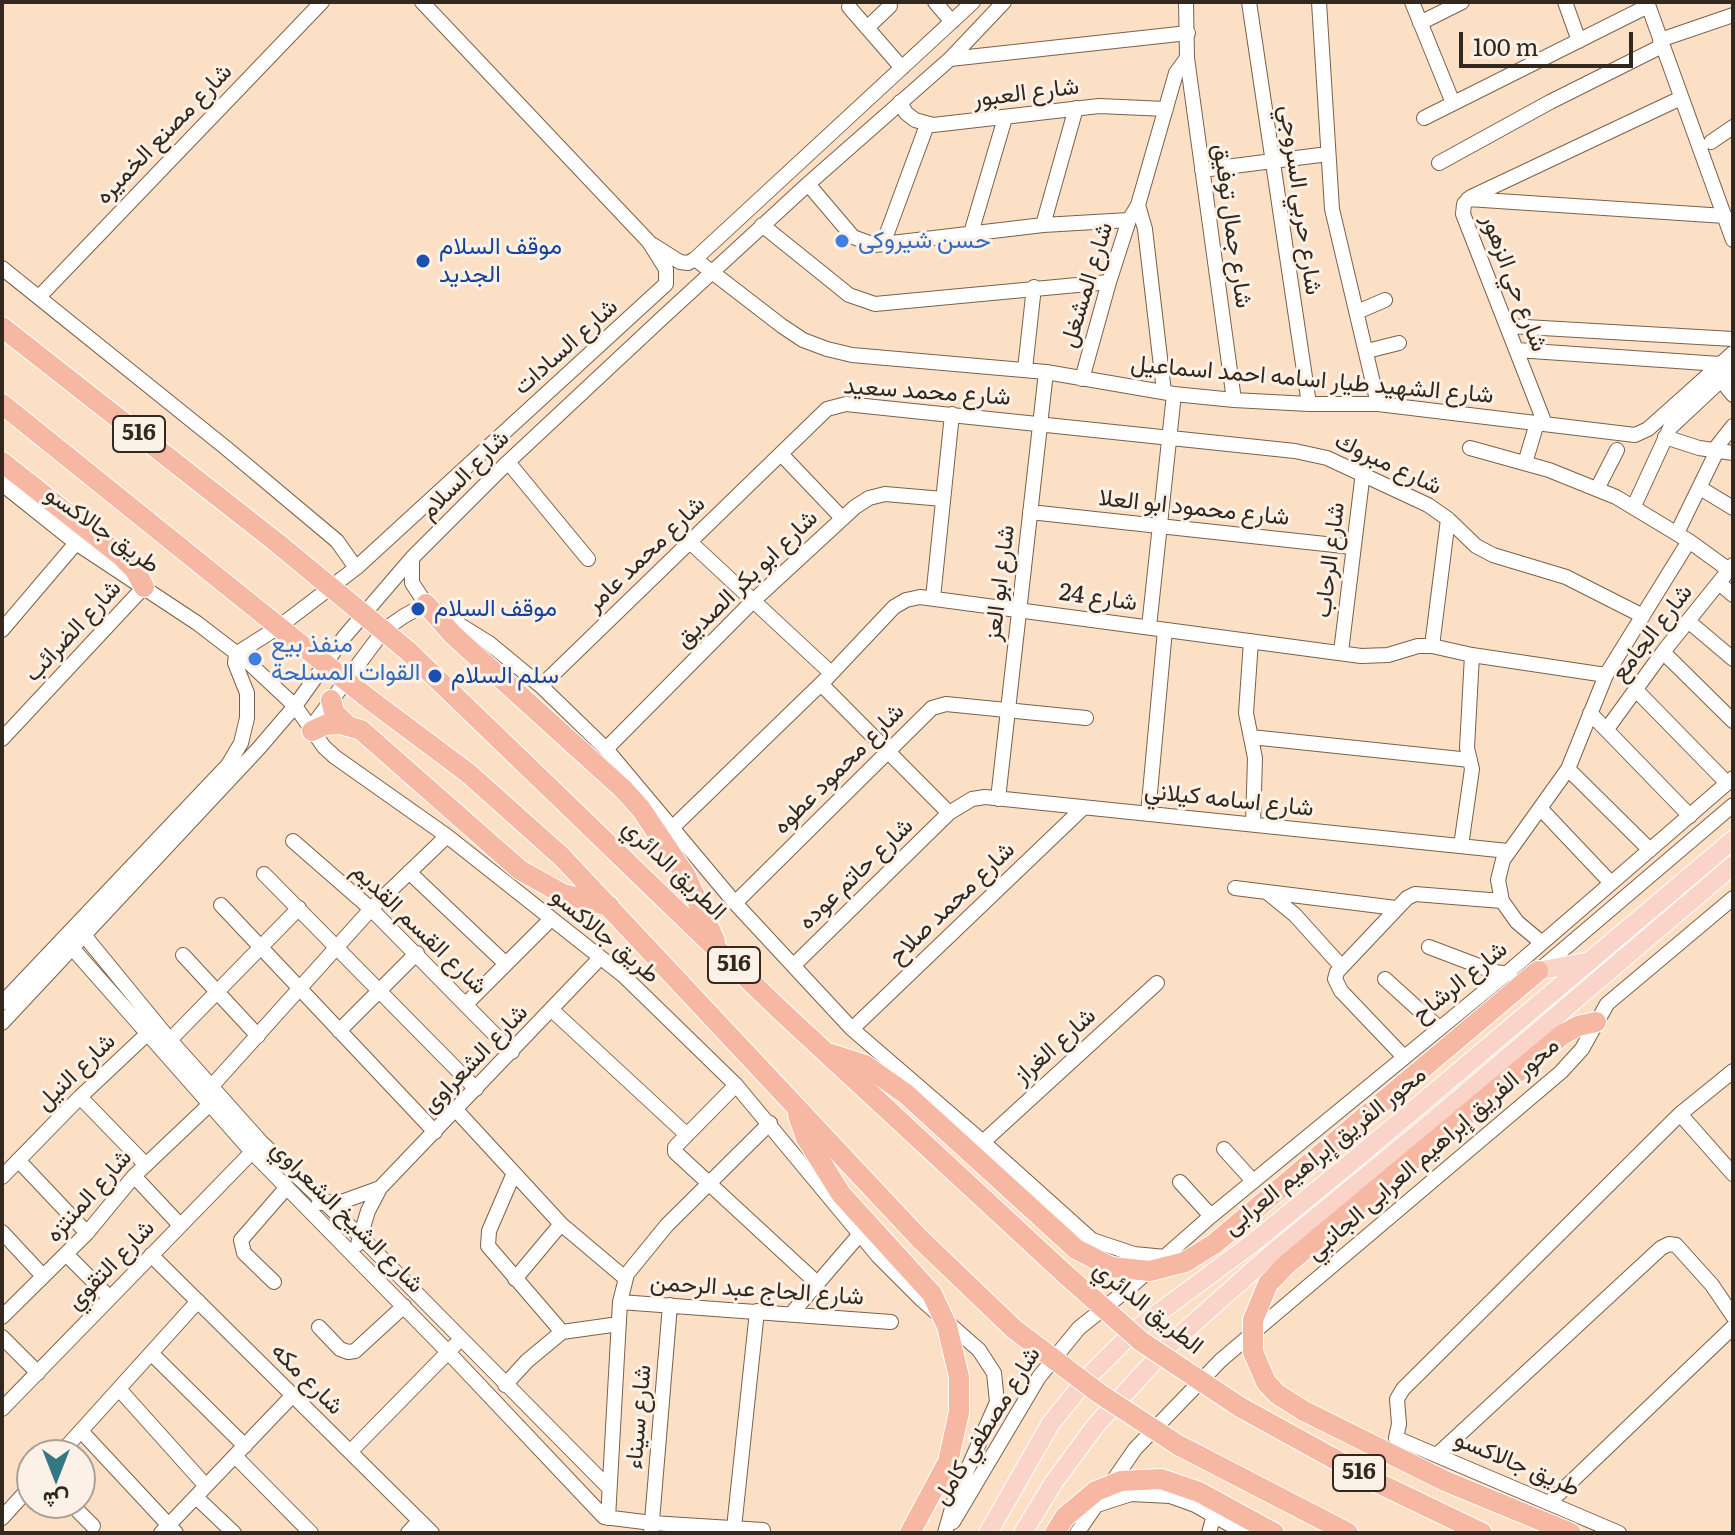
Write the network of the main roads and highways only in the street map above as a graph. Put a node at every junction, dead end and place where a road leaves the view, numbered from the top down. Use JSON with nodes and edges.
{"nodes":[{"id":1,"x":2,"y":327,"type":"edge"},
{"id":2,"x":2,"y":404,"type":"edge"},
{"id":3,"x":2,"y":462,"type":"edge"},
{"id":4,"x":144,"y":587,"type":"road end"},
{"id":5,"x":426,"y":604,"type":"road end"},
{"id":6,"x":331,"y":700,"type":"road end"},
{"id":7,"x":347,"y":725,"type":"junction"},
{"id":8,"x":311,"y":730,"type":"road end"},
{"id":9,"x":1733,"y":840,"type":"edge"},
{"id":10,"x":1733,"y":865,"type":"edge"},
{"id":11,"x":609,"y":906,"type":"junction"},
{"id":12,"x":718,"y":949,"type":"junction"},
{"id":13,"x":1593,"y":960,"type":"junction"},
{"id":14,"x":1538,"y":971,"type":"joint"},
{"id":15,"x":1596,"y":1022,"type":"road end"},
{"id":16,"x":825,"y":1052,"type":"junction"},
{"id":17,"x":795,"y":1108,"type":"junction"},
{"id":18,"x":1065,"y":1528,"type":"edge"},
{"id":19,"x":910,"y":1533,"type":"edge"},
{"id":20,"x":988,"y":1533,"type":"edge"},
{"id":21,"x":1023,"y":1533,"type":"edge"},
{"id":22,"x":1274,"y":1533,"type":"edge"},
{"id":23,"x":1348,"y":1533,"type":"edge"},
{"id":24,"x":1482,"y":1533,"type":"edge"},
{"id":25,"x":1571,"y":1533,"type":"edge"}],
"edges":[{"from":1,"to":12,"type":"highway","name":"الطريق الدائري","number":"516","bridge":true},
{"from":2,"to":11,"type":"highway","number":"516","bridge":true},
{"from":3,"to":4,"type":"highway"},
{"from":5,"to":12,"type":"highway"},
{"from":6,"to":7,"type":"highway"},
{"from":7,"to":8,"type":"highway"},
{"from":7,"to":11,"type":"highway"},
{"from":9,"to":13,"type":"main road","name":"محور الفريق إبراهيم العرابى"},
{"from":10,"to":21,"type":"main road","name":"محور الفريق إبراهيم العرابى"},
{"from":11,"to":17,"type":"highway","number":"516"},
{"from":12,"to":16,"type":"highway","name":"الطريق الدائري","number":"516"},
{"from":13,"to":14,"type":"main road"},
{"from":13,"to":20,"type":"main road","name":"محور الفريق إبراهيم العرابى"},
{"from":14,"to":16,"type":"highway","bridge":true},
{"from":15,"to":25,"type":"highway","bridge":true},
{"from":16,"to":24,"type":"highway","name":"الطريق الدائري","number":"516","bridge":true},
{"from":17,"to":19,"type":"highway","bridge":true},
{"from":17,"to":23,"type":"highway","number":"516","bridge":true},
{"from":18,"to":22,"type":"highway","bridge":true}]}
